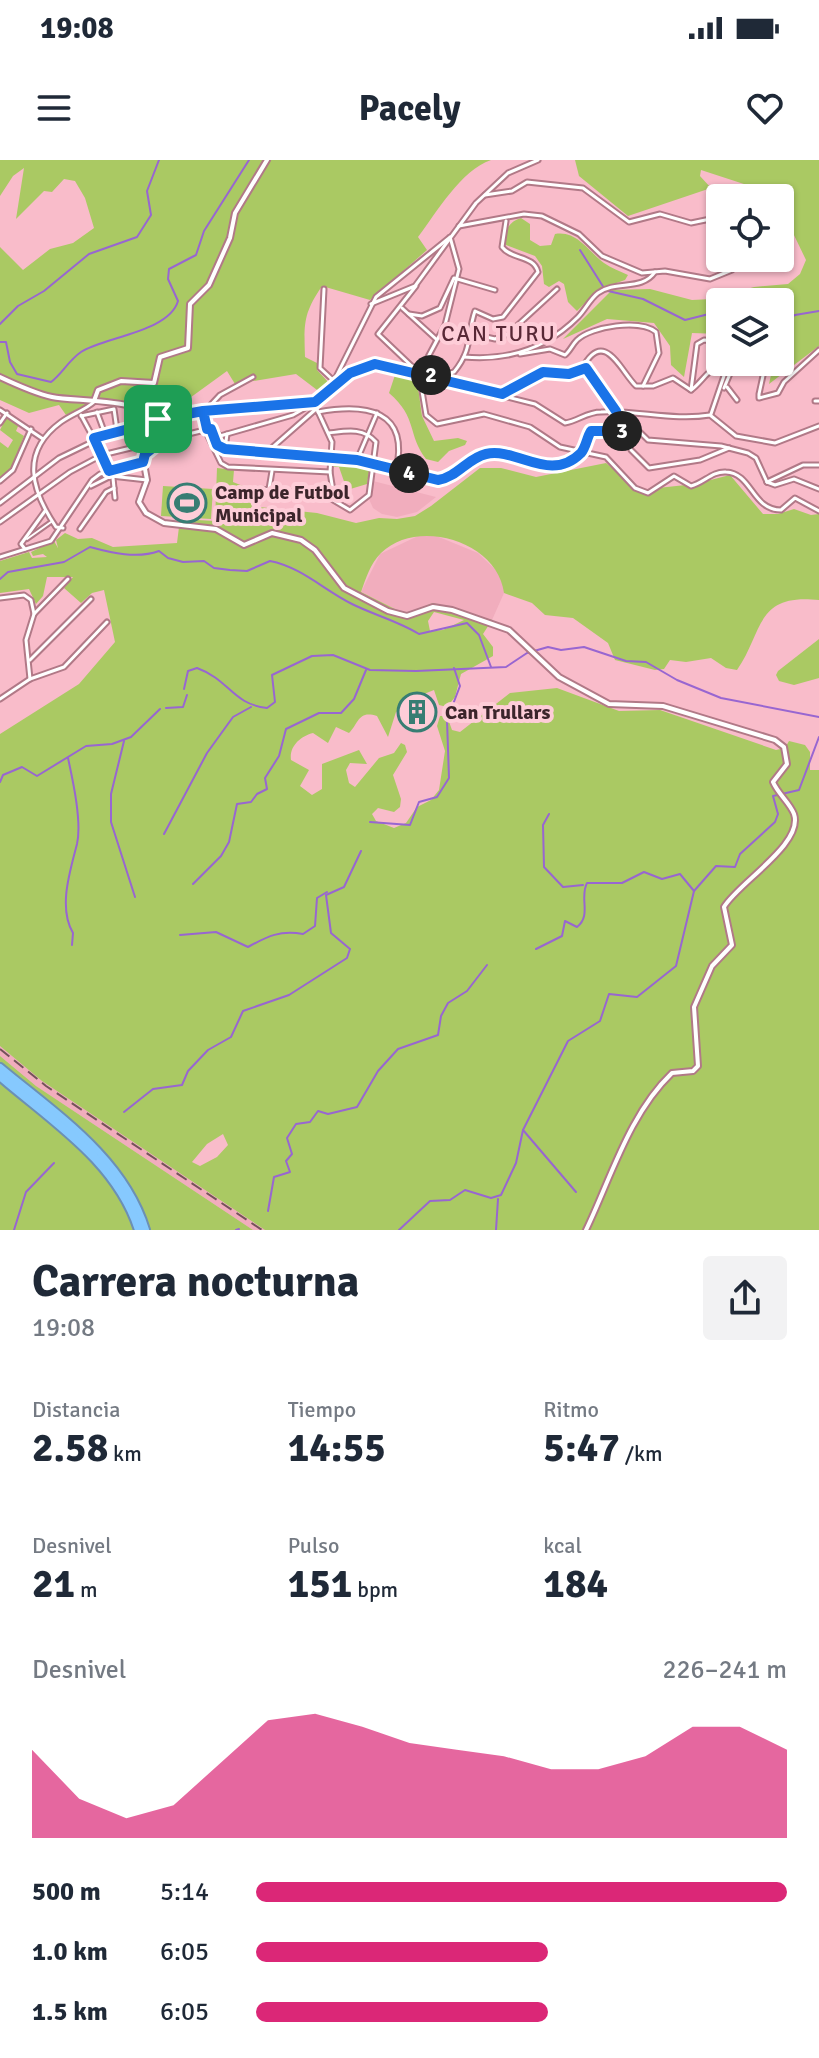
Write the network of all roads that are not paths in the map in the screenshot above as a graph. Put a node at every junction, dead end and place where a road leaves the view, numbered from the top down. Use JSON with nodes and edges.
{"nodes":[{"id":1,"x":267,"y":160,"type":"edge"},
{"id":2,"x":538,"y":160,"type":"edge"},
{"id":3,"x":485,"y":195,"type":"junction"},
{"id":4,"x":506,"y":220,"type":"junction"},
{"id":5,"x":706,"y":220,"type":"edge"},
{"id":6,"x":459,"y":226,"type":"junction"},
{"id":7,"x":450,"y":237,"type":"junction"},
{"id":8,"x":655,"y":272,"type":"junction"},
{"id":9,"x":727,"y":272,"type":"edge"},
{"id":10,"x":644,"y":273,"type":"junction"},
{"id":11,"x":457,"y":276,"type":"junction"},
{"id":12,"x":648,"y":280,"type":"junction"},
{"id":13,"x":415,"y":286,"type":"junction"},
{"id":14,"x":324,"y":289,"type":"dead end"},
{"id":15,"x":557,"y":289,"type":"dead end"},
{"id":16,"x":495,"y":290,"type":"dead end"},
{"id":17,"x":371,"y":304,"type":"junction"},
{"id":18,"x":402,"y":308,"type":"junction"},
{"id":19,"x":409,"y":314,"type":"junction"},
{"id":20,"x":473,"y":334,"type":"junction"},
{"id":21,"x":436,"y":339,"type":"junction"},
{"id":22,"x":706,"y":340,"type":"edge"},
{"id":23,"x":819,"y":350,"type":"edge"},
{"id":24,"x":517,"y":353,"type":"junction"},
{"id":25,"x":464,"y":357,"type":"junction"},
{"id":26,"x":582,"y":369,"type":"junction"},
{"id":27,"x":794,"y":372,"type":"edge"},
{"id":28,"x":419,"y":373,"type":"junction"},
{"id":29,"x":435,"y":376,"type":"junction"},
{"id":30,"x":763,"y":376,"type":"edge"},
{"id":31,"x":790,"y":376,"type":"edge"},
{"id":32,"x":0,"y":377,"type":"edge"},
{"id":33,"x":253,"y":377,"type":"dead end"},
{"id":34,"x":335,"y":382,"type":"junction"},
{"id":35,"x":643,"y":386,"type":"junction"},
{"id":36,"x":724,"y":387,"type":"junction"},
{"id":37,"x":691,"y":390,"type":"junction"},
{"id":38,"x":502,"y":394,"type":"junction"},
{"id":39,"x":737,"y":400,"type":"dead end"},
{"id":40,"x":94,"y":401,"type":"junction"},
{"id":41,"x":315,"y":406,"type":"junction"},
{"id":42,"x":84,"y":408,"type":"junction"},
{"id":43,"x":0,"y":410,"type":"edge"},
{"id":44,"x":97,"y":411,"type":"junction"},
{"id":45,"x":205,"y":411,"type":"junction"},
{"id":46,"x":616,"y":411,"type":"junction"},
{"id":47,"x":7,"y":412,"type":"junction"},
{"id":48,"x":377,"y":413,"type":"junction"},
{"id":49,"x":73,"y":414,"type":"junction"},
{"id":50,"x":710,"y":415,"type":"junction"},
{"id":51,"x":81,"y":416,"type":"junction"},
{"id":52,"x":158,"y":419,"type":"junction"},
{"id":53,"x":0,"y":423,"type":"edge"},
{"id":54,"x":819,"y":426,"type":"edge"},
{"id":55,"x":31,"y":429,"type":"junction"},
{"id":56,"x":210,"y":429,"type":"junction"},
{"id":57,"x":117,"y":430,"type":"junction"},
{"id":58,"x":624,"y":431,"type":"junction"},
{"id":59,"x":329,"y":433,"type":"junction"},
{"id":60,"x":105,"y":434,"type":"junction"},
{"id":61,"x":227,"y":434,"type":"junction"},
{"id":62,"x":367,"y":434,"type":"junction"},
{"id":63,"x":736,"y":436,"type":"junction"},
{"id":64,"x":166,"y":437,"type":"junction"},
{"id":65,"x":94,"y":438,"type":"junction"},
{"id":66,"x":43,"y":439,"type":"junction"},
{"id":67,"x":729,"y":448,"type":"junction"},
{"id":68,"x":225,"y":449,"type":"junction"},
{"id":69,"x":581,"y":452,"type":"junction"},
{"id":70,"x":266,"y":453,"type":"junction"},
{"id":71,"x":102,"y":455,"type":"junction"},
{"id":72,"x":331,"y":458,"type":"junction"},
{"id":73,"x":357,"y":460,"type":"junction"},
{"id":74,"x":143,"y":462,"type":"junction"},
{"id":75,"x":373,"y":464,"type":"junction"},
{"id":76,"x":819,"y":465,"type":"edge"},
{"id":77,"x":33,"y":467,"type":"junction"},
{"id":78,"x":396,"y":470,"type":"junction"},
{"id":79,"x":109,"y":471,"type":"junction"},
{"id":80,"x":272,"y":471,"type":"junction"},
{"id":81,"x":330,"y":472,"type":"junction"},
{"id":82,"x":40,"y":473,"type":"junction"},
{"id":83,"x":112,"y":477,"type":"junction"},
{"id":84,"x":32,"y":479,"type":"junction"},
{"id":85,"x":147,"y":480,"type":"junction"},
{"id":86,"x":0,"y":481,"type":"edge"},
{"id":87,"x":767,"y":482,"type":"junction"},
{"id":88,"x":91,"y":486,"type":"junction"},
{"id":89,"x":114,"y":488,"type":"junction"},
{"id":90,"x":258,"y":489,"type":"dead end"},
{"id":91,"x":269,"y":489,"type":"junction"},
{"id":92,"x":819,"y":489,"type":"edge"},
{"id":93,"x":38,"y":498,"type":"junction"},
{"id":94,"x":115,"y":498,"type":"dead end"},
{"id":95,"x":335,"y":499,"type":"junction"},
{"id":96,"x":0,"y":503,"type":"edge"},
{"id":97,"x":819,"y":511,"type":"edge"},
{"id":98,"x":46,"y":512,"type":"junction"},
{"id":99,"x":0,"y":522,"type":"edge"},
{"id":100,"x":52,"y":522,"type":"junction"},
{"id":101,"x":80,"y":529,"type":"dead end"},
{"id":102,"x":60,"y":530,"type":"junction"},
{"id":103,"x":23,"y":545,"type":"junction"},
{"id":104,"x":0,"y":557,"type":"edge"},
{"id":105,"x":68,"y":579,"type":"dead end"},
{"id":106,"x":0,"y":598,"type":"edge"},
{"id":107,"x":91,"y":599,"type":"dead end"},
{"id":108,"x":34,"y":614,"type":"junction"},
{"id":109,"x":107,"y":622,"type":"dead end"},
{"id":110,"x":30,"y":660,"type":"junction"},
{"id":111,"x":30,"y":679,"type":"junction"},
{"id":112,"x":0,"y":699,"type":"edge"},
{"id":113,"x":0,"y":1068,"type":"edge"},
{"id":114,"x":0,"y":1076,"type":"edge"},
{"id":115,"x":142,"y":1230,"type":"edge"},
{"id":116,"x":586,"y":1230,"type":"edge"}],
"edges":[{"from":1,"to":40,"type":"street"},
{"from":2,"to":3,"type":"street"},
{"from":3,"to":5,"type":"street"},
{"from":3,"to":6,"type":"street"},
{"from":4,"to":6,"type":"street"},
{"from":4,"to":10,"type":"street"},
{"from":4,"to":20,"type":"street"},
{"from":6,"to":7,"type":"street"},
{"from":7,"to":11,"type":"street"},
{"from":7,"to":13,"type":"street"},
{"from":7,"to":17,"type":"street"},
{"from":8,"to":9,"type":"street"},
{"from":8,"to":10,"type":"street"},
{"from":8,"to":12,"type":"street"},
{"from":10,"to":12,"type":"street"},
{"from":11,"to":16,"type":"street"},
{"from":11,"to":19,"type":"street"},
{"from":11,"to":21,"type":"street"},
{"from":12,"to":24,"type":"street"},
{"from":13,"to":17,"type":"street"},
{"from":13,"to":18,"type":"street"},
{"from":14,"to":34,"type":"street"},
{"from":15,"to":20,"type":"street"},
{"from":17,"to":34,"type":"street"},
{"from":18,"to":19,"type":"street"},
{"from":18,"to":28,"type":"street"},
{"from":19,"to":21,"type":"street"},
{"from":20,"to":25,"type":"street"},
{"from":21,"to":28,"type":"street"},
{"from":22,"to":37,"type":"street"},
{"from":23,"to":27,"type":"street"},
{"from":24,"to":25,"type":"street"},
{"from":24,"to":35,"type":"street"},
{"from":25,"to":29,"type":"street"},
{"from":26,"to":35,"type":"street"},
{"from":26,"to":38,"type":"street"},
{"from":26,"to":46,"type":"street"},
{"from":28,"to":29,"type":"street"},
{"from":28,"to":34,"type":"street"},
{"from":28,"to":69,"type":"street"},
{"from":29,"to":38,"type":"street"},
{"from":30,"to":31,"type":"street"},
{"from":32,"to":40,"type":"street"},
{"from":33,"to":45,"type":"street"},
{"from":34,"to":41,"type":"street"},
{"from":35,"to":37,"type":"street"},
{"from":36,"to":37,"type":"street"},
{"from":36,"to":39,"type":"street"},
{"from":36,"to":50,"type":"street"},
{"from":38,"to":46,"type":"street"},
{"from":40,"to":42,"type":"street"},
{"from":40,"to":52,"type":"street"},
{"from":41,"to":45,"type":"street"},
{"from":41,"to":48,"type":"street"},
{"from":41,"to":59,"type":"street"},
{"from":41,"to":61,"type":"street"},
{"from":41,"to":70,"type":"street"},
{"from":42,"to":49,"type":"street"},
{"from":42,"to":51,"type":"street"},
{"from":43,"to":47,"type":"street"},
{"from":44,"to":51,"type":"street"},
{"from":44,"to":57,"type":"street"},
{"from":44,"to":60,"type":"street"},
{"from":45,"to":52,"type":"street"},
{"from":45,"to":56,"type":"street"},
{"from":46,"to":50,"type":"street"},
{"from":46,"to":58,"type":"street"},
{"from":46,"to":67,"type":"street"},
{"from":47,"to":53,"type":"street"},
{"from":47,"to":55,"type":"street"},
{"from":48,"to":62,"type":"street"},
{"from":48,"to":78,"type":"street"},
{"from":49,"to":51,"type":"street"},
{"from":49,"to":66,"type":"street"},
{"from":50,"to":63,"type":"street"},
{"from":51,"to":65,"type":"street"},
{"from":52,"to":57,"type":"street"},
{"from":52,"to":64,"type":"street"},
{"from":54,"to":63,"type":"street"},
{"from":55,"to":66,"type":"street"},
{"from":55,"to":86,"type":"street"},
{"from":56,"to":61,"type":"street"},
{"from":56,"to":64,"type":"street"},
{"from":56,"to":68,"type":"street"},
{"from":56,"to":80,"type":"street"},
{"from":57,"to":60,"type":"street"},
{"from":58,"to":67,"type":"street"},
{"from":58,"to":69,"type":"street"},
{"from":59,"to":62,"type":"street"},
{"from":59,"to":72,"type":"street"},
{"from":60,"to":65,"type":"street"},
{"from":61,"to":68,"type":"street"},
{"from":62,"to":73,"type":"street"},
{"from":62,"to":75,"type":"street"},
{"from":63,"to":67,"type":"street"},
{"from":64,"to":71,"type":"street"},
{"from":64,"to":74,"type":"street"},
{"from":65,"to":71,"type":"street"},
{"from":65,"to":82,"type":"street"},
{"from":66,"to":77,"type":"street"},
{"from":67,"to":87,"type":"street"},
{"from":68,"to":70,"type":"street"},
{"from":69,"to":78,"type":"street"},
{"from":69,"to":97,"type":"street"},
{"from":70,"to":72,"type":"street"},
{"from":71,"to":79,"type":"street"},
{"from":71,"to":93,"type":"street"},
{"from":72,"to":73,"type":"street"},
{"from":72,"to":81,"type":"street"},
{"from":73,"to":75,"type":"street"},
{"from":74,"to":79,"type":"street"},
{"from":74,"to":85,"type":"street"},
{"from":75,"to":78,"type":"street"},
{"from":75,"to":95,"type":"street"},
{"from":76,"to":87,"type":"street"},
{"from":77,"to":82,"type":"street"},
{"from":77,"to":84,"type":"street"},
{"from":79,"to":88,"type":"street"},
{"from":80,"to":81,"type":"street"},
{"from":80,"to":91,"type":"street"},
{"from":81,"to":95,"type":"street"},
{"from":82,"to":84,"type":"street"},
{"from":83,"to":85,"type":"street"},
{"from":83,"to":88,"type":"street"},
{"from":83,"to":89,"type":"street"},
{"from":84,"to":93,"type":"street"},
{"from":84,"to":96,"type":"street"},
{"from":85,"to":116,"type":"street"},
{"from":87,"to":92,"type":"street"},
{"from":88,"to":102,"type":"street"},
{"from":89,"to":94,"type":"street"},
{"from":89,"to":101,"type":"street"},
{"from":90,"to":91,"type":"street"},
{"from":91,"to":95,"type":"street"},
{"from":93,"to":98,"type":"street"},
{"from":93,"to":99,"type":"street"},
{"from":98,"to":100,"type":"street"},
{"from":98,"to":103,"type":"street"},
{"from":100,"to":102,"type":"street"},
{"from":100,"to":103,"type":"street"},
{"from":102,"to":103,"type":"street"},
{"from":103,"to":104,"type":"street"},
{"from":105,"to":108,"type":"street"},
{"from":106,"to":108,"type":"street"},
{"from":107,"to":110,"type":"street"},
{"from":108,"to":110,"type":"street"},
{"from":109,"to":111,"type":"street"},
{"from":110,"to":111,"type":"street"},
{"from":111,"to":112,"type":"street"},
{"from":113,"to":115,"type":"highway"},
{"from":114,"to":115,"type":"highway"}]}
